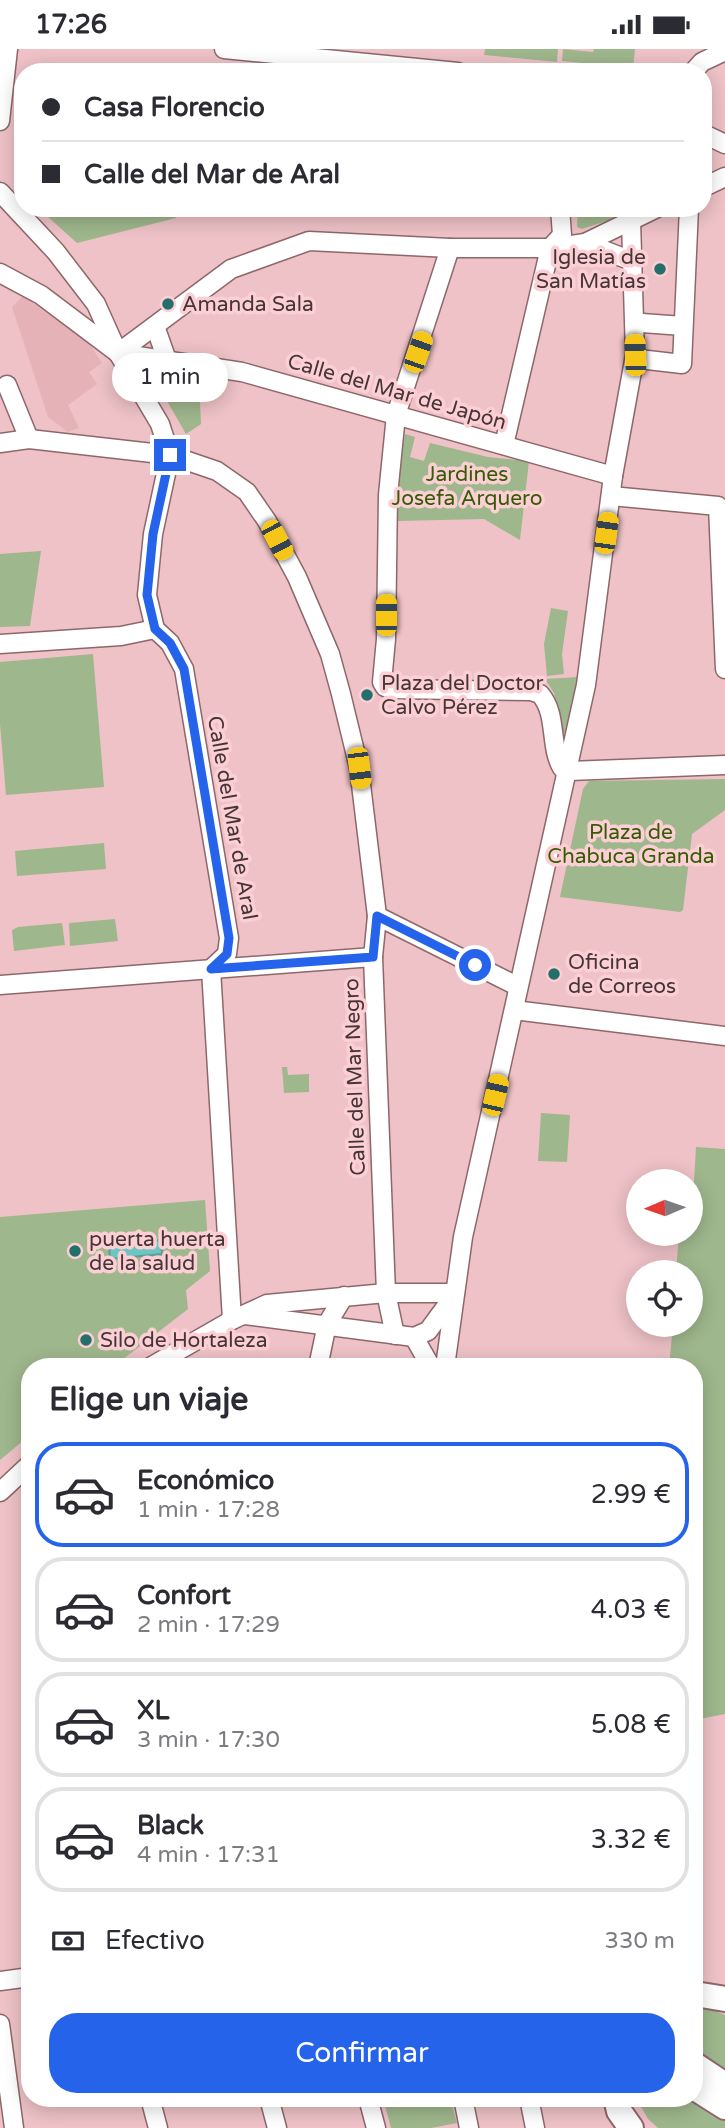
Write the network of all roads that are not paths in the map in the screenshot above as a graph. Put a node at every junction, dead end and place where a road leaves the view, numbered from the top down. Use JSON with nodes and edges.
{"nodes":[{"id":1,"x":8,"y":49,"type":"edge"},
{"id":2,"x":224,"y":49,"type":"edge"},
{"id":3,"x":725,"y":51,"type":"edge"},
{"id":4,"x":699,"y":61,"type":"edge"},
{"id":5,"x":366,"y":63,"type":"edge"},
{"id":6,"x":0,"y":121,"type":"edge"},
{"id":7,"x":0,"y":192,"type":"edge"},
{"id":8,"x":14,"y":207,"type":"edge"},
{"id":9,"x":23,"y":217,"type":"edge"},
{"id":10,"x":561,"y":217,"type":"edge"},
{"id":11,"x":638,"y":217,"type":"edge"},
{"id":12,"x":690,"y":217,"type":"edge"},
{"id":13,"x":631,"y":220,"type":"junction"},
{"id":14,"x":585,"y":243,"type":"junction"},
{"id":15,"x":450,"y":249,"type":"junction"},
{"id":16,"x":550,"y":249,"type":"junction"},
{"id":17,"x":632,"y":261,"type":"junction"},
{"id":18,"x":0,"y":273,"type":"edge"},
{"id":19,"x":684,"y":319,"type":"junction"},
{"id":20,"x":642,"y":323,"type":"dead end"},
{"id":21,"x":155,"y":326,"type":"junction"},
{"id":22,"x":117,"y":353,"type":"junction"},
{"id":23,"x":639,"y":359,"type":"dead end"},
{"id":24,"x":167,"y":360,"type":"junction"},
{"id":25,"x":7,"y":384,"type":"dead end"},
{"id":26,"x":397,"y":415,"type":"junction"},
{"id":27,"x":29,"y":439,"type":"junction"},
{"id":28,"x":0,"y":443,"type":"edge"},
{"id":29,"x":504,"y":445,"type":"junction"},
{"id":30,"x":170,"y":455,"type":"junction"},
{"id":31,"x":613,"y":476,"type":"junction"},
{"id":32,"x":611,"y":496,"type":"junction"},
{"id":33,"x":155,"y":629,"type":"junction"},
{"id":34,"x":0,"y":644,"type":"edge"},
{"id":35,"x":725,"y":669,"type":"edge"},
{"id":36,"x":725,"y":765,"type":"edge"},
{"id":37,"x":569,"y":771,"type":"junction"},
{"id":38,"x":377,"y":916,"type":"junction"},
{"id":39,"x":373,"y":957,"type":"junction"},
{"id":40,"x":211,"y":969,"type":"junction"},
{"id":41,"x":0,"y":985,"type":"edge"},
{"id":42,"x":517,"y":986,"type":"junction"},
{"id":43,"x":514,"y":1010,"type":"junction"},
{"id":44,"x":725,"y":1036,"type":"edge"},
{"id":45,"x":386,"y":1293,"type":"junction"},
{"id":46,"x":455,"y":1293,"type":"junction"},
{"id":47,"x":344,"y":1296,"type":"junction"},
{"id":48,"x":239,"y":1317,"type":"junction"},
{"id":49,"x":327,"y":1324,"type":"junction"},
{"id":50,"x":395,"y":1335,"type":"junction"},
{"id":51,"x":414,"y":1337,"type":"junction"},
{"id":52,"x":166,"y":1358,"type":"edge"},
{"id":53,"x":320,"y":1358,"type":"edge"},
{"id":54,"x":426,"y":1358,"type":"edge"},
{"id":55,"x":446,"y":1358,"type":"edge"},
{"id":56,"x":21,"y":1472,"type":"edge"},
{"id":57,"x":0,"y":1492,"type":"edge"},
{"id":58,"x":21,"y":1978,"type":"edge"},
{"id":59,"x":0,"y":1981,"type":"edge"},
{"id":60,"x":703,"y":1996,"type":"edge"},
{"id":61,"x":725,"y":2000,"type":"edge"},
{"id":62,"x":0,"y":2024,"type":"edge"},
{"id":63,"x":703,"y":2071,"type":"edge"},
{"id":64,"x":725,"y":2085,"type":"edge"},
{"id":65,"x":703,"y":2093,"type":"edge"},
{"id":66,"x":725,"y":2106,"type":"edge"},
{"id":67,"x":152,"y":2107,"type":"edge"},
{"id":68,"x":271,"y":2107,"type":"edge"},
{"id":69,"x":370,"y":2107,"type":"edge"},
{"id":70,"x":465,"y":2107,"type":"edge"},
{"id":71,"x":532,"y":2107,"type":"edge"},
{"id":72,"x":618,"y":2107,"type":"edge"},
{"id":73,"x":14,"y":2128,"type":"edge"},
{"id":74,"x":158,"y":2128,"type":"edge"},
{"id":75,"x":277,"y":2128,"type":"edge"},
{"id":76,"x":376,"y":2128,"type":"edge"},
{"id":77,"x":469,"y":2128,"type":"edge"},
{"id":78,"x":535,"y":2128,"type":"edge"},
{"id":79,"x":631,"y":2128,"type":"edge"}],
"edges":[{"from":1,"to":6,"type":"street"},
{"from":2,"to":5,"type":"street"},
{"from":3,"to":4,"type":"street"},
{"from":7,"to":8,"type":"street"},
{"from":9,"to":22,"type":"street"},
{"from":10,"to":16,"type":"street"},
{"from":11,"to":13,"type":"street"},
{"from":12,"to":19,"type":"street"},
{"from":13,"to":14,"type":"street"},
{"from":13,"to":17,"type":"street"},
{"from":14,"to":16,"type":"street"},
{"from":14,"to":17,"type":"street"},
{"from":15,"to":16,"type":"street"},
{"from":15,"to":21,"type":"street"},
{"from":15,"to":26,"type":"street"},
{"from":16,"to":29,"type":"street"},
{"from":17,"to":31,"type":"street"},
{"from":18,"to":22,"type":"street"},
{"from":19,"to":20,"type":"street"},
{"from":19,"to":23,"type":"street"},
{"from":21,"to":22,"type":"street"},
{"from":21,"to":24,"type":"street"},
{"from":22,"to":24,"type":"street","name":"Calle del Mar de Japón"},
{"from":22,"to":30,"type":"street"},
{"from":24,"to":26,"type":"street","name":"Calle del Mar de Japón"},
{"from":25,"to":27,"type":"street"},
{"from":26,"to":29,"type":"street","name":"Calle del Mar de Japón"},
{"from":26,"to":37,"type":"street"},
{"from":27,"to":28,"type":"street","name":"Calle del Mar Negro"},
{"from":27,"to":30,"type":"street","name":"Calle del Mar Negro"},
{"from":29,"to":31,"type":"street","name":"Calle del Mar de Japón"},
{"from":30,"to":33,"type":"street","name":"Calle del Mar de Aral"},
{"from":30,"to":38,"type":"street","name":"Calle del Mar Negro"},
{"from":31,"to":32,"type":"street"},
{"from":32,"to":35,"type":"street"},
{"from":32,"to":37,"type":"street"},
{"from":33,"to":34,"type":"street"},
{"from":33,"to":40,"type":"street","name":"Calle del Mar de Aral"},
{"from":36,"to":37,"type":"street"},
{"from":37,"to":42,"type":"street"},
{"from":38,"to":39,"type":"street","name":"Calle del Mar Negro"},
{"from":38,"to":42,"type":"street"},
{"from":39,"to":40,"type":"street"},
{"from":39,"to":45,"type":"street","name":"Calle del Mar Negro"},
{"from":40,"to":41,"type":"street"},
{"from":40,"to":48,"type":"street"},
{"from":42,"to":43,"type":"street"},
{"from":43,"to":44,"type":"street"},
{"from":43,"to":46,"type":"street"},
{"from":45,"to":46,"type":"street"},
{"from":45,"to":47,"type":"street"},
{"from":45,"to":50,"type":"street","name":"Calle del Mar Negro"},
{"from":46,"to":51,"type":"street"},
{"from":46,"to":55,"type":"street"},
{"from":47,"to":48,"type":"street"},
{"from":47,"to":49,"type":"street"},
{"from":48,"to":49,"type":"street"},
{"from":48,"to":52,"type":"street"},
{"from":49,"to":50,"type":"street"},
{"from":49,"to":53,"type":"street"},
{"from":50,"to":51,"type":"street"},
{"from":51,"to":54,"type":"street"},
{"from":56,"to":57,"type":"street"},
{"from":58,"to":59,"type":"street"},
{"from":60,"to":61,"type":"street"},
{"from":62,"to":73,"type":"street"},
{"from":63,"to":64,"type":"street"},
{"from":65,"to":66,"type":"street"},
{"from":67,"to":74,"type":"street"},
{"from":68,"to":75,"type":"street"},
{"from":69,"to":76,"type":"street"},
{"from":70,"to":77,"type":"street"},
{"from":71,"to":78,"type":"street"},
{"from":72,"to":79,"type":"street"}]}
